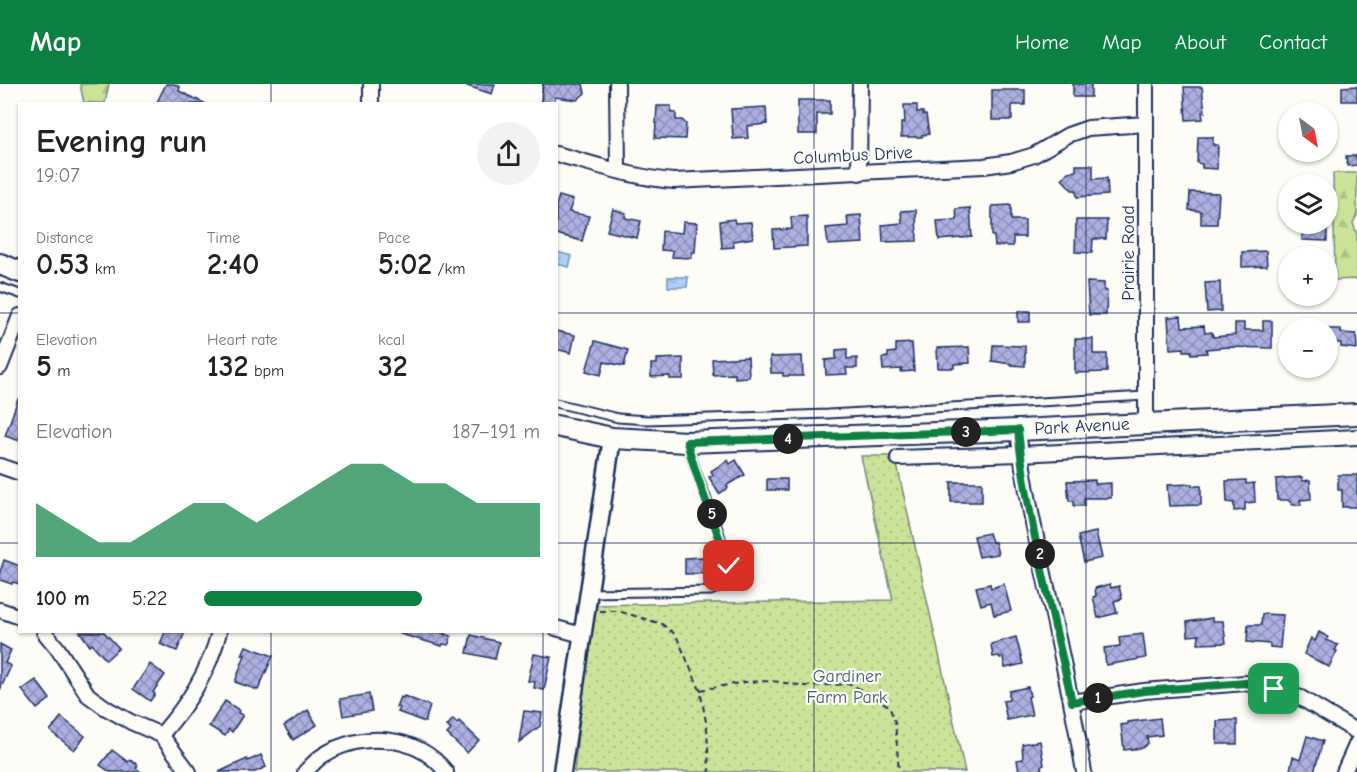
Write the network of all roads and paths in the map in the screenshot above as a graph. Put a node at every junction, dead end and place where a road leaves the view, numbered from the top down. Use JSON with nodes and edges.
{"nodes":[{"id":1,"x":371,"y":84,"type":"edge"},
{"id":2,"x":617,"y":84,"type":"edge"},
{"id":3,"x":860,"y":84,"type":"edge"},
{"id":4,"x":1146,"y":84,"type":"edge"},
{"id":5,"x":370,"y":102,"type":"edge"},
{"id":6,"x":1146,"y":124,"type":"junction"},
{"id":7,"x":558,"y":154,"type":"edge"},
{"id":8,"x":618,"y":169,"type":"junction"},
{"id":9,"x":859,"y":173,"type":"junction"},
{"id":10,"x":0,"y":264,"type":"edge"},
{"id":11,"x":18,"y":271,"type":"edge"},
{"id":12,"x":0,"y":287,"type":"edge"},
{"id":13,"x":18,"y":293,"type":"edge"},
{"id":14,"x":18,"y":321,"type":"edge"},
{"id":15,"x":0,"y":367,"type":"edge"},
{"id":16,"x":1146,"y":396,"type":"junction"},
{"id":17,"x":558,"y":403,"type":"edge"},
{"id":18,"x":1357,"y":414,"type":"edge"},
{"id":19,"x":1146,"y":423,"type":"junction"},
{"id":20,"x":558,"y":426,"type":"edge"},
{"id":21,"x":1018,"y":430,"type":"junction"},
{"id":22,"x":1357,"y":436,"type":"edge"},
{"id":23,"x":612,"y":438,"type":"junction"},
{"id":24,"x":687,"y":442,"type":"junction"},
{"id":25,"x":1020,"y":454,"type":"junction"},
{"id":26,"x":898,"y":458,"type":"dead end"},
{"id":27,"x":0,"y":465,"type":"edge"},
{"id":28,"x":18,"y":472,"type":"edge"},
{"id":29,"x":588,"y":592,"type":"junction"},
{"id":30,"x":0,"y":610,"type":"edge"},
{"id":31,"x":585,"y":611,"type":"junction"},
{"id":32,"x":18,"y":616,"type":"edge"},
{"id":33,"x":558,"y":629,"type":"edge"},
{"id":34,"x":45,"y":633,"type":"edge"},
{"id":35,"x":219,"y":633,"type":"edge"},
{"id":36,"x":582,"y":635,"type":"junction"},
{"id":37,"x":700,"y":690,"type":"junction"},
{"id":38,"x":1072,"y":702,"type":"junction"},
{"id":39,"x":1357,"y":732,"type":"edge"},
{"id":40,"x":161,"y":735,"type":"junction"},
{"id":41,"x":1357,"y":743,"type":"edge"},
{"id":42,"x":189,"y":772,"type":"edge"},
{"id":43,"x":305,"y":772,"type":"edge"},
{"id":44,"x":446,"y":772,"type":"edge"},
{"id":45,"x":562,"y":772,"type":"edge"},
{"id":46,"x":709,"y":772,"type":"edge"},
{"id":47,"x":899,"y":772,"type":"edge"},
{"id":48,"x":1084,"y":772,"type":"edge"},
{"id":49,"x":1344,"y":772,"type":"edge"}],
"edges":[{"from":1,"to":5,"type":"street"},
{"from":2,"to":8,"type":"street"},
{"from":3,"to":9,"type":"street"},
{"from":4,"to":6,"type":"street","name":"Prairie Road"},
{"from":6,"to":9,"type":"street","name":"Columbus Drive"},
{"from":6,"to":16,"type":"street","name":"Prairie Road"},
{"from":7,"to":8,"type":"street","name":"Columbus Drive"},
{"from":8,"to":9,"type":"street","name":"Columbus Drive"},
{"from":10,"to":11,"type":"main road"},
{"from":12,"to":13,"type":"lane"},
{"from":14,"to":15,"type":"street"},
{"from":16,"to":17,"type":"lane"},
{"from":16,"to":19,"type":"street","name":"Prairie Road"},
{"from":18,"to":19,"type":"main road","name":"Park Avenue"},
{"from":19,"to":21,"type":"main road","name":"Park Avenue"},
{"from":20,"to":23,"type":"main road","name":"Park Avenue"},
{"from":21,"to":24,"type":"main road","name":"Park Avenue"},
{"from":21,"to":25,"type":"street"},
{"from":22,"to":25,"type":"street"},
{"from":23,"to":24,"type":"main road","name":"Park Avenue"},
{"from":23,"to":29,"type":"street"},
{"from":24,"to":29,"type":"lane"},
{"from":25,"to":26,"type":"street"},
{"from":25,"to":38,"type":"street"},
{"from":27,"to":28,"type":"street"},
{"from":29,"to":31,"type":"street"},
{"from":30,"to":32,"type":"street"},
{"from":31,"to":36,"type":"street"},
{"from":31,"to":37,"type":"path"},
{"from":33,"to":36,"type":"street"},
{"from":34,"to":40,"type":"street"},
{"from":35,"to":40,"type":"street"},
{"from":36,"to":45,"type":"street"},
{"from":37,"to":46,"type":"path"},
{"from":37,"to":47,"type":"path"},
{"from":38,"to":39,"type":"street"},
{"from":38,"to":48,"type":"street"},
{"from":40,"to":42,"type":"street"},
{"from":41,"to":49,"type":"street"},
{"from":43,"to":44,"type":"street"}]}
